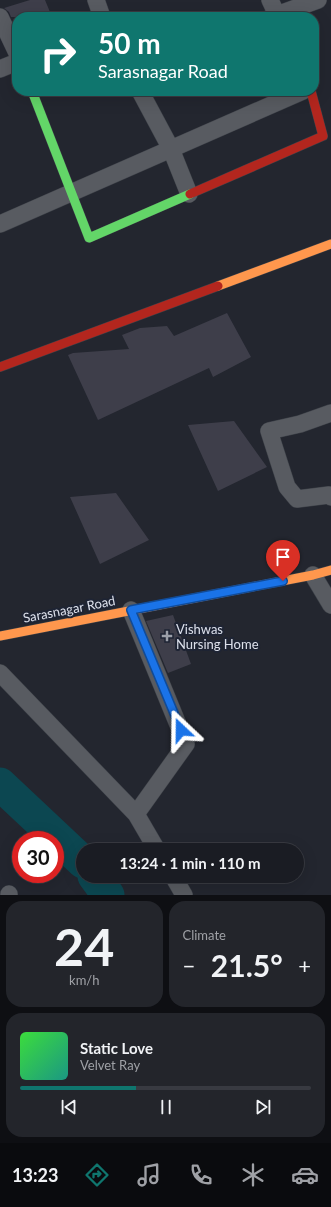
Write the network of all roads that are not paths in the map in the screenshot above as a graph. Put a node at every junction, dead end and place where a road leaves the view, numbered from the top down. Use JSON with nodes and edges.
{"nodes":[{"id":1,"x":96,"y":0,"type":"edge"},
{"id":2,"x":318,"y":0,"type":"edge"},
{"id":3,"x":273,"y":11,"type":"edge"},
{"id":4,"x":100,"y":12,"type":"edge"},
{"id":5,"x":0,"y":17,"type":"edge"},
{"id":6,"x":12,"y":42,"type":"edge"},
{"id":7,"x":12,"y":64,"type":"edge"},
{"id":8,"x":0,"y":69,"type":"edge"},
{"id":9,"x":34,"y":96,"type":"edge"},
{"id":10,"x":143,"y":96,"type":"edge"},
{"id":11,"x":292,"y":96,"type":"edge"},
{"id":12,"x":312,"y":96,"type":"edge"},
{"id":13,"x":171,"y":149,"type":"junction"},
{"id":14,"x":72,"y":192,"type":"junction"},
{"id":15,"x":189,"y":194,"type":"junction"},
{"id":16,"x":0,"y":224,"type":"edge"},
{"id":17,"x":331,"y":244,"type":"edge"},
{"id":18,"x":0,"y":367,"type":"edge"},
{"id":19,"x":331,"y":413,"type":"edge"},
{"id":20,"x":331,"y":497,"type":"edge"},
{"id":21,"x":331,"y":570,"type":"edge"},
{"id":22,"x":313,"y":575,"type":"junction"},
{"id":23,"x":331,"y":605,"type":"edge"},
{"id":24,"x":131,"y":610,"type":"junction"},
{"id":25,"x":0,"y":636,"type":"edge"},
{"id":26,"x":0,"y":673,"type":"edge"},
{"id":27,"x":136,"y":814,"type":"junction"},
{"id":28,"x":153,"y":843,"type":"edge"},
{"id":29,"x":177,"y":883,"type":"edge"},
{"id":30,"x":184,"y":895,"type":"edge"}],
"edges":[{"from":1,"to":4,"type":"street"},
{"from":2,"to":3,"type":"street"},
{"from":5,"to":6,"type":"street"},
{"from":7,"to":8,"type":"street"},
{"from":9,"to":14,"type":"street"},
{"from":10,"to":13,"type":"street"},
{"from":11,"to":13,"type":"street"},
{"from":12,"to":15,"type":"street"},
{"from":13,"to":14,"type":"street"},
{"from":13,"to":15,"type":"street"},
{"from":14,"to":15,"type":"street"},
{"from":14,"to":16,"type":"street"},
{"from":17,"to":18,"type":"street"},
{"from":19,"to":20,"type":"street"},
{"from":21,"to":22,"type":"street","name":"Sarasnagar Road"},
{"from":22,"to":23,"type":"street"},
{"from":22,"to":24,"type":"street","name":"Sarasnagar Road"},
{"from":24,"to":25,"type":"street","name":"Sarasnagar Road"},
{"from":24,"to":27,"type":"street"},
{"from":26,"to":27,"type":"street"},
{"from":27,"to":28,"type":"street"},
{"from":29,"to":30,"type":"street"}]}
